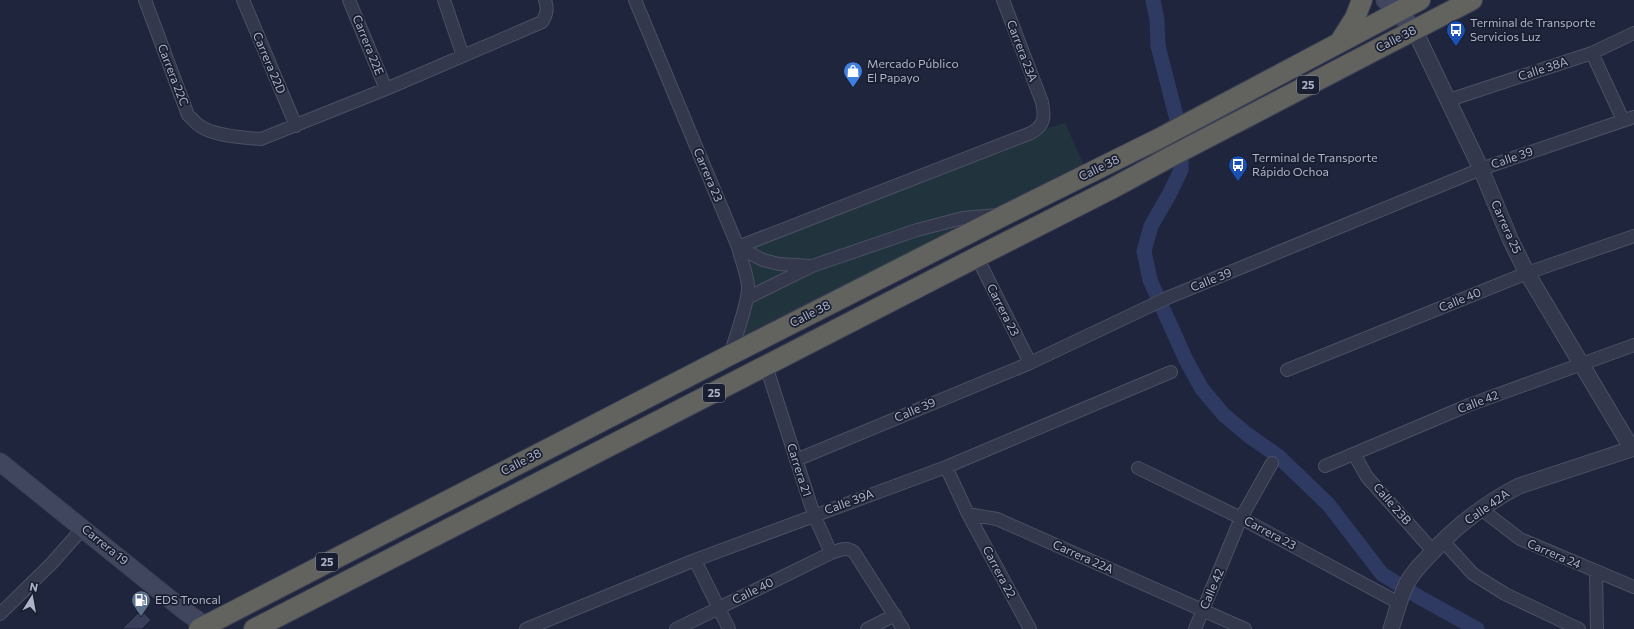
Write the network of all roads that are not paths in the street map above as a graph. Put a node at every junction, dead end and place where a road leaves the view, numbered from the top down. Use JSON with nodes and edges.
{"nodes":[{"id":1,"x":145,"y":0,"type":"edge"},
{"id":2,"x":243,"y":0,"type":"edge"},
{"id":3,"x":349,"y":0,"type":"edge"},
{"id":4,"x":444,"y":0,"type":"edge"},
{"id":5,"x":545,"y":0,"type":"edge"},
{"id":6,"x":635,"y":0,"type":"edge"},
{"id":7,"x":1003,"y":0,"type":"edge"},
{"id":8,"x":1362,"y":0,"type":"edge"},
{"id":9,"x":1420,"y":0,"type":"edge"},
{"id":10,"x":1460,"y":3,"type":"edge"},
{"id":11,"x":1391,"y":6,"type":"edge"},
{"id":12,"x":1414,"y":30,"type":"junction"},
{"id":13,"x":1634,"y":33,"type":"edge"},
{"id":14,"x":1340,"y":42,"type":"junction"},
{"id":15,"x":1592,"y":53,"type":"junction"},
{"id":16,"x":463,"y":56,"type":"junction"},
{"id":17,"x":386,"y":89,"type":"junction"},
{"id":18,"x":1449,"y":100,"type":"junction"},
{"id":19,"x":1628,"y":118,"type":"edge"},
{"id":20,"x":296,"y":126,"type":"junction"},
{"id":21,"x":1481,"y":168,"type":"junction"},
{"id":22,"x":1005,"y":215,"type":"junction"},
{"id":23,"x":1634,"y":236,"type":"edge"},
{"id":24,"x":738,"y":247,"type":"junction"},
{"id":25,"x":977,"y":257,"type":"junction"},
{"id":26,"x":812,"y":266,"type":"junction"},
{"id":27,"x":1527,"y":273,"type":"junction"},
{"id":28,"x":747,"y":298,"type":"junction"},
{"id":29,"x":1634,"y":345,"type":"edge"},
{"id":30,"x":730,"y":355,"type":"junction"},
{"id":31,"x":1030,"y":363,"type":"junction"},
{"id":32,"x":1581,"y":363,"type":"junction"},
{"id":33,"x":766,"y":366,"type":"junction"},
{"id":34,"x":1287,"y":370,"type":"dead end"},
{"id":35,"x":1171,"y":372,"type":"dead end"},
{"id":36,"x":1633,"y":449,"type":"edge"},
{"id":37,"x":1354,"y":454,"type":"junction"},
{"id":38,"x":796,"y":460,"type":"junction"},
{"id":39,"x":0,"y":462,"type":"edge"},
{"id":40,"x":1272,"y":463,"type":"dead end"},
{"id":41,"x":1325,"y":466,"type":"dead end"},
{"id":42,"x":946,"y":467,"type":"junction"},
{"id":43,"x":1138,"y":468,"type":"dead end"},
{"id":44,"x":1481,"y":509,"type":"junction"},
{"id":45,"x":968,"y":514,"type":"junction"},
{"id":46,"x":814,"y":515,"type":"junction"},
{"id":47,"x":1241,"y":518,"type":"junction"},
{"id":48,"x":83,"y":528,"type":"junction"},
{"id":49,"x":1438,"y":546,"type":"junction"},
{"id":50,"x":831,"y":553,"type":"junction"},
{"id":51,"x":695,"y":560,"type":"junction"},
{"id":52,"x":1596,"y":572,"type":"junction"},
{"id":53,"x":1634,"y":587,"type":"edge"},
{"id":54,"x":1401,"y":599,"type":"junction"},
{"id":55,"x":720,"y":608,"type":"junction"},
{"id":56,"x":1203,"y":610,"type":"junction"},
{"id":57,"x":0,"y":614,"type":"edge"},
{"id":58,"x":895,"y":616,"type":"junction"},
{"id":59,"x":205,"y":628,"type":"edge"},
{"id":60,"x":254,"y":629,"type":"edge"},
{"id":61,"x":526,"y":629,"type":"edge"},
{"id":62,"x":676,"y":629,"type":"edge"},
{"id":63,"x":729,"y":629,"type":"edge"},
{"id":64,"x":867,"y":629,"type":"edge"},
{"id":65,"x":903,"y":629,"type":"edge"},
{"id":66,"x":1030,"y":629,"type":"edge"},
{"id":67,"x":1195,"y":629,"type":"edge"},
{"id":68,"x":1245,"y":629,"type":"edge"},
{"id":69,"x":1391,"y":629,"type":"edge"},
{"id":70,"x":1579,"y":629,"type":"edge"},
{"id":71,"x":1597,"y":629,"type":"edge"}],
"edges":[{"from":1,"to":20,"type":"street","name":"Carrera 22C"},
{"from":2,"to":20,"type":"street","name":"Carrera 22D"},
{"from":3,"to":17,"type":"street","name":"Carrera 22E"},
{"from":4,"to":16,"type":"street"},
{"from":5,"to":16,"type":"street","name":"Carrera 22C"},
{"from":6,"to":24,"type":"street","name":"Carrera 23"},
{"from":7,"to":24,"type":"street","name":"Carrera 23A"},
{"from":8,"to":14,"type":"highway"},
{"from":9,"to":11,"type":"highway","name":"Calle 38","number":"25"},
{"from":10,"to":12,"type":"highway","name":"Calle 38","number":"25"},
{"from":11,"to":12,"type":"main road","name":"Carrera 25"},
{"from":11,"to":14,"type":"highway","name":"Calle 38","number":"25"},
{"from":12,"to":18,"type":"street","name":"Carrera 25"},
{"from":12,"to":25,"type":"highway","name":"Calle 38","number":"25"},
{"from":13,"to":15,"type":"street","name":"Calle 38A"},
{"from":14,"to":22,"type":"highway","name":"Calle 38","number":"25"},
{"from":15,"to":18,"type":"street","name":"Calle 38A"},
{"from":15,"to":19,"type":"street"},
{"from":16,"to":17,"type":"street","name":"Carrera 22C"},
{"from":17,"to":20,"type":"street","name":"Carrera 22C"},
{"from":18,"to":21,"type":"street","name":"Carrera 25"},
{"from":19,"to":21,"type":"street","name":"Calle 39"},
{"from":21,"to":27,"type":"street","name":"Carrera 25"},
{"from":21,"to":31,"type":"street","name":"Calle 39"},
{"from":22,"to":26,"type":"street"},
{"from":22,"to":30,"type":"highway","name":"Calle 38","number":"25"},
{"from":23,"to":27,"type":"street","name":"Calle 40"},
{"from":24,"to":26,"type":"street"},
{"from":24,"to":28,"type":"street","name":"Carrera 23"},
{"from":25,"to":31,"type":"street","name":"Carrera 23"},
{"from":25,"to":33,"type":"highway","name":"Calle 38","number":"25"},
{"from":26,"to":28,"type":"street"},
{"from":27,"to":32,"type":"street","name":"Carrera 25"},
{"from":27,"to":34,"type":"street","name":"Calle 40"},
{"from":28,"to":30,"type":"street","name":"Carrera 23"},
{"from":29,"to":32,"type":"street","name":"Calle 42"},
{"from":30,"to":59,"type":"highway","name":"Calle 38","number":"25"},
{"from":31,"to":38,"type":"street","name":"Calle 39"},
{"from":32,"to":36,"type":"street","name":"Carrera 25"},
{"from":32,"to":37,"type":"street","name":"Calle 42"},
{"from":33,"to":38,"type":"street","name":"Carrera 21"},
{"from":33,"to":60,"type":"highway","name":"Calle 38","number":"25"},
{"from":35,"to":42,"type":"street","name":"Calle 39A"},
{"from":36,"to":44,"type":"street","name":"Calle 42A"},
{"from":37,"to":41,"type":"street","name":"Calle 42"},
{"from":37,"to":49,"type":"street","name":"Calle 23B"},
{"from":38,"to":46,"type":"street","name":"Carrera 21"},
{"from":39,"to":48,"type":"main road","name":"Carrera 19"},
{"from":40,"to":47,"type":"street","name":"Calle 42"},
{"from":42,"to":45,"type":"street"},
{"from":42,"to":46,"type":"street","name":"Calle 39A"},
{"from":43,"to":47,"type":"street","name":"Carrera 23"},
{"from":44,"to":49,"type":"street","name":"Calle 42A"},
{"from":44,"to":52,"type":"street","name":"Carrera 24"},
{"from":45,"to":56,"type":"street","name":"Carrera 22A"},
{"from":45,"to":66,"type":"street","name":"Carrera 22"},
{"from":46,"to":50,"type":"street","name":"Carrera 21"},
{"from":46,"to":51,"type":"street","name":"Calle 39A"},
{"from":47,"to":54,"type":"street","name":"Carrera 23"},
{"from":47,"to":56,"type":"street","name":"Calle 42"},
{"from":48,"to":57,"type":"street"},
{"from":48,"to":59,"type":"main road","name":"Carrera 19"},
{"from":49,"to":54,"type":"street","name":"Calle 42A"},
{"from":49,"to":70,"type":"street"},
{"from":50,"to":55,"type":"street","name":"Calle 40"},
{"from":50,"to":58,"type":"street"},
{"from":51,"to":55,"type":"street"},
{"from":51,"to":61,"type":"street","name":"Calle 39A"},
{"from":52,"to":53,"type":"street","name":"Carrera 24"},
{"from":52,"to":71,"type":"street"},
{"from":54,"to":69,"type":"street","name":"Calle 42A"},
{"from":55,"to":62,"type":"street","name":"Calle 40"},
{"from":55,"to":63,"type":"street"},
{"from":56,"to":67,"type":"street","name":"Calle 42"},
{"from":56,"to":68,"type":"street","name":"Carrera 22A"},
{"from":58,"to":64,"type":"street"},
{"from":58,"to":65,"type":"street"}]}
